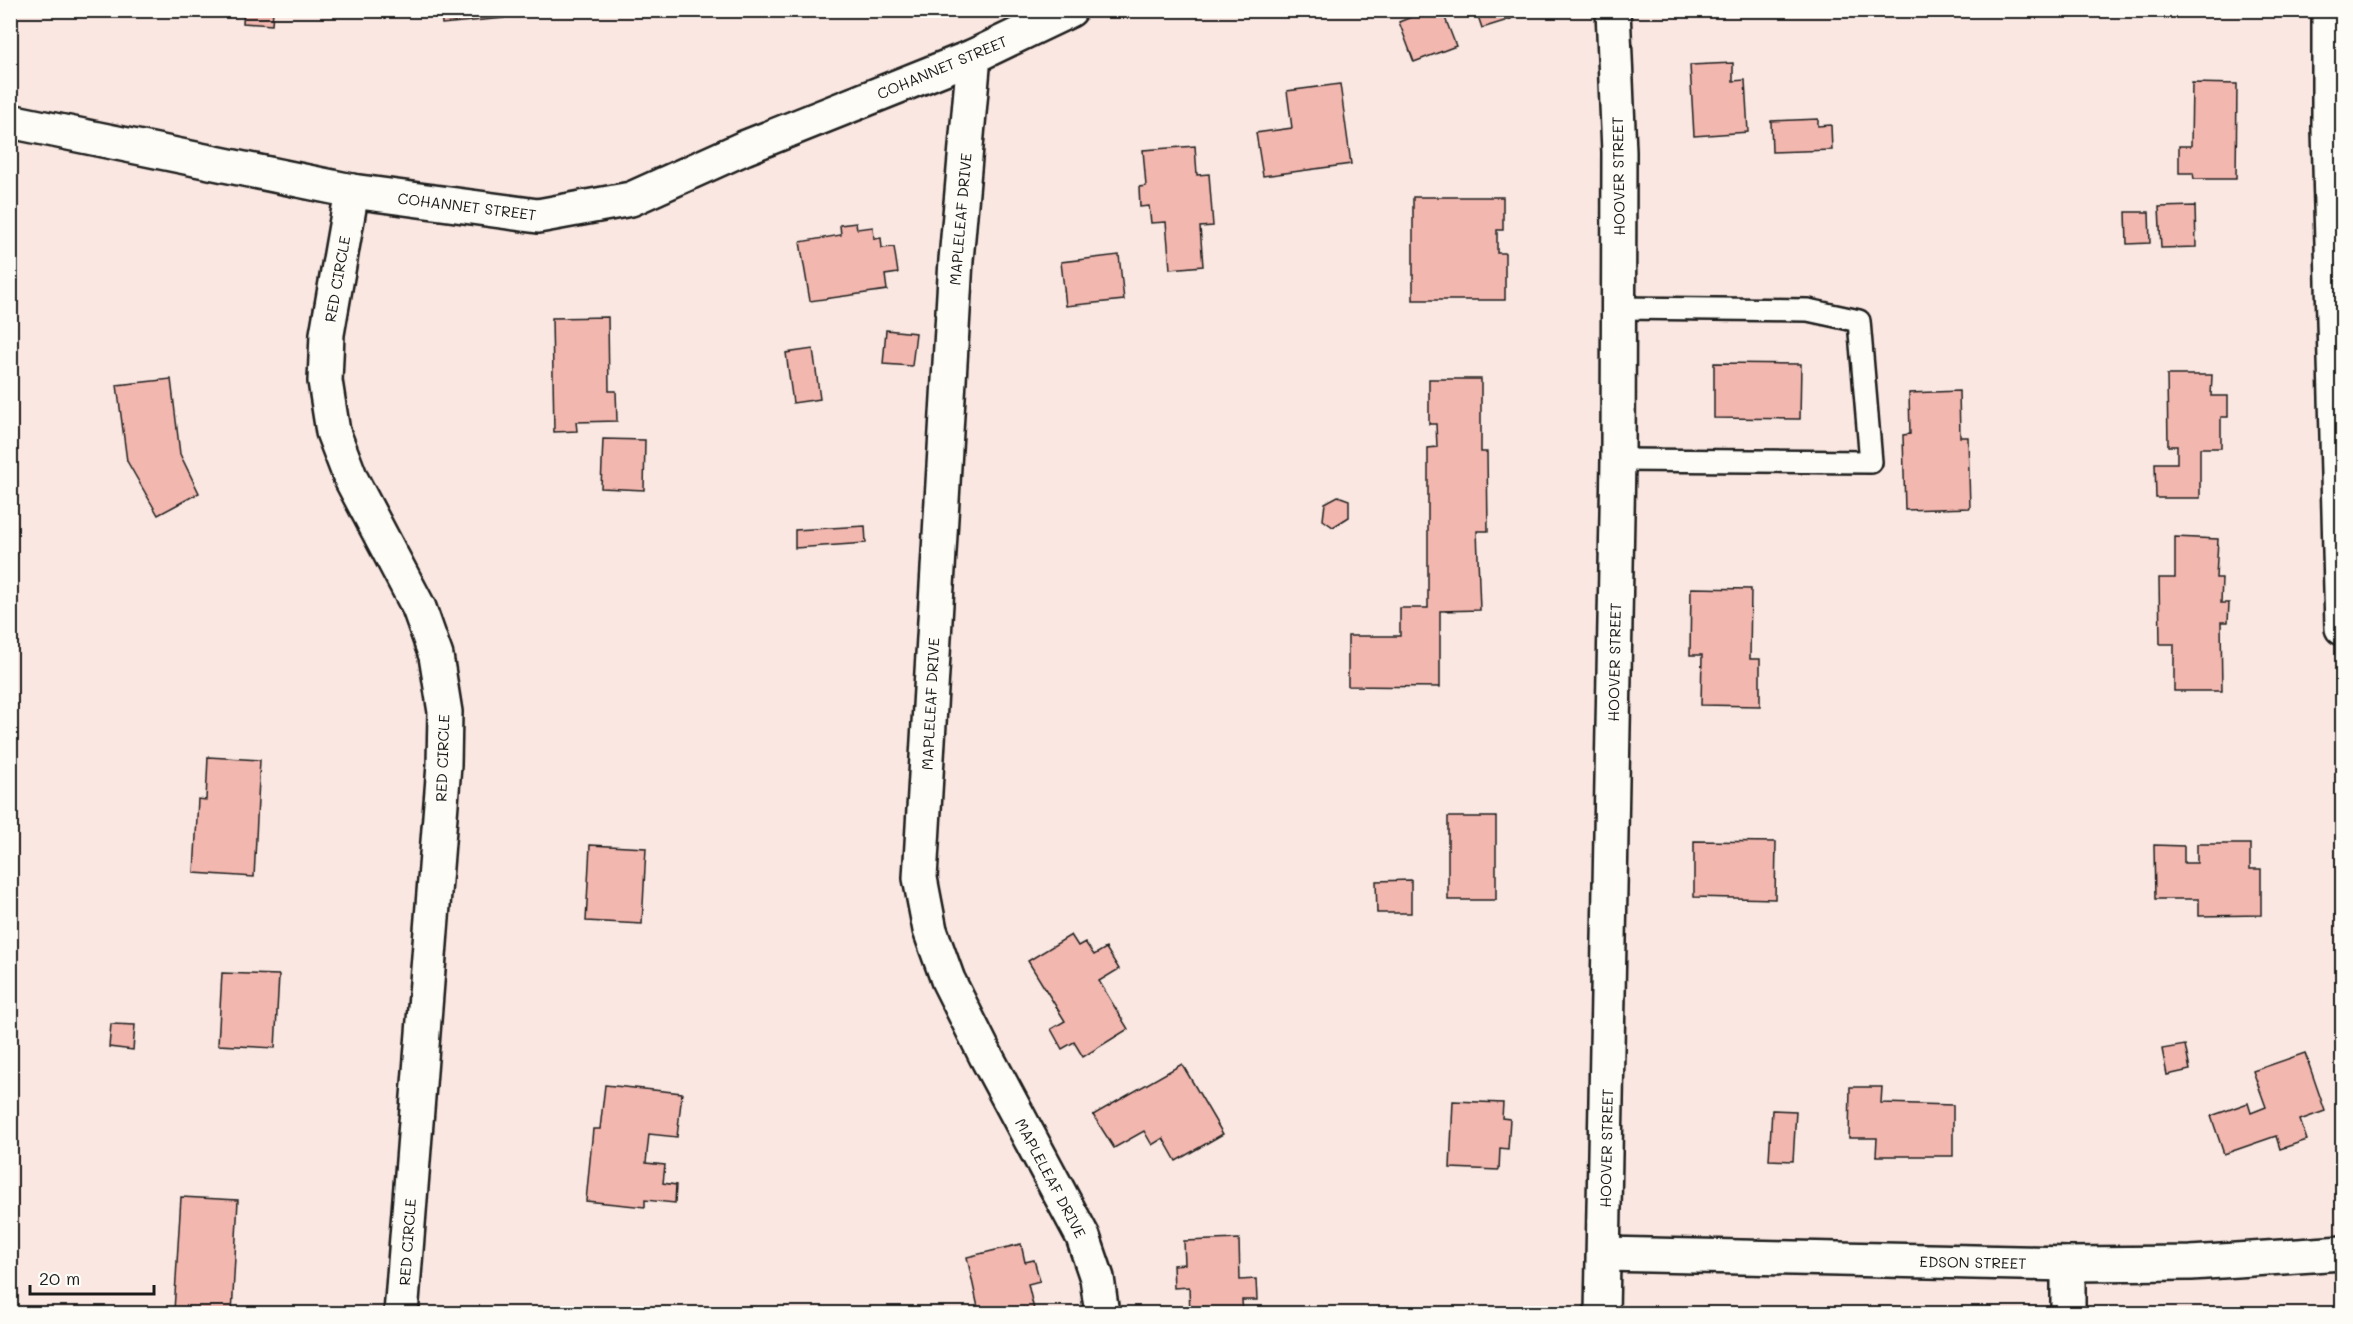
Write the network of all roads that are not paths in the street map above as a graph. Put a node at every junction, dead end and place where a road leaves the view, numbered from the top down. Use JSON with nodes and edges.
{"nodes":[{"id":1,"x":1070,"y":10,"type":"edge"},
{"id":2,"x":1613,"y":10,"type":"edge"},
{"id":3,"x":2329,"y":10,"type":"edge"},
{"id":4,"x":974,"y":56,"type":"junction"},
{"id":5,"x":10,"y":121,"type":"edge"},
{"id":6,"x":352,"y":190,"type":"junction"},
{"id":7,"x":2338,"y":304,"type":"edge"},
{"id":8,"x":1618,"y":308,"type":"junction"},
{"id":9,"x":1618,"y":460,"type":"junction"},
{"id":10,"x":2343,"y":628,"type":"edge"},
{"id":11,"x":2343,"y":1253,"type":"edge"},
{"id":12,"x":1604,"y":1254,"type":"junction"},
{"id":13,"x":2068,"y":1264,"type":"junction"},
{"id":14,"x":401,"y":1314,"type":"edge"},
{"id":15,"x":1102,"y":1314,"type":"edge"},
{"id":16,"x":1602,"y":1314,"type":"edge"},
{"id":17,"x":2068,"y":1314,"type":"edge"}],
"edges":[{"from":1,"to":4,"type":"street","name":"COHANNET STREET"},
{"from":2,"to":8,"type":"street","name":"HOOVER STREET"},
{"from":3,"to":7,"type":"street"},
{"from":4,"to":6,"type":"street","name":"COHANNET STREET"},
{"from":4,"to":15,"type":"street","name":"MAPLELEAF DRIVE"},
{"from":5,"to":6,"type":"street","name":"COHANNET STREET"},
{"from":6,"to":14,"type":"street","name":"RED CIRCLE"},
{"from":7,"to":10,"type":"street"},
{"from":8,"to":9,"type":"street","name":"HOOVER STREET"},
{"from":8,"to":9,"type":"lane"},
{"from":9,"to":12,"type":"street","name":"HOOVER STREET"},
{"from":11,"to":13,"type":"street","name":"EDSON STREET"},
{"from":12,"to":13,"type":"street","name":"EDSON STREET"},
{"from":12,"to":16,"type":"street","name":"HOOVER STREET"},
{"from":13,"to":17,"type":"street"}]}
